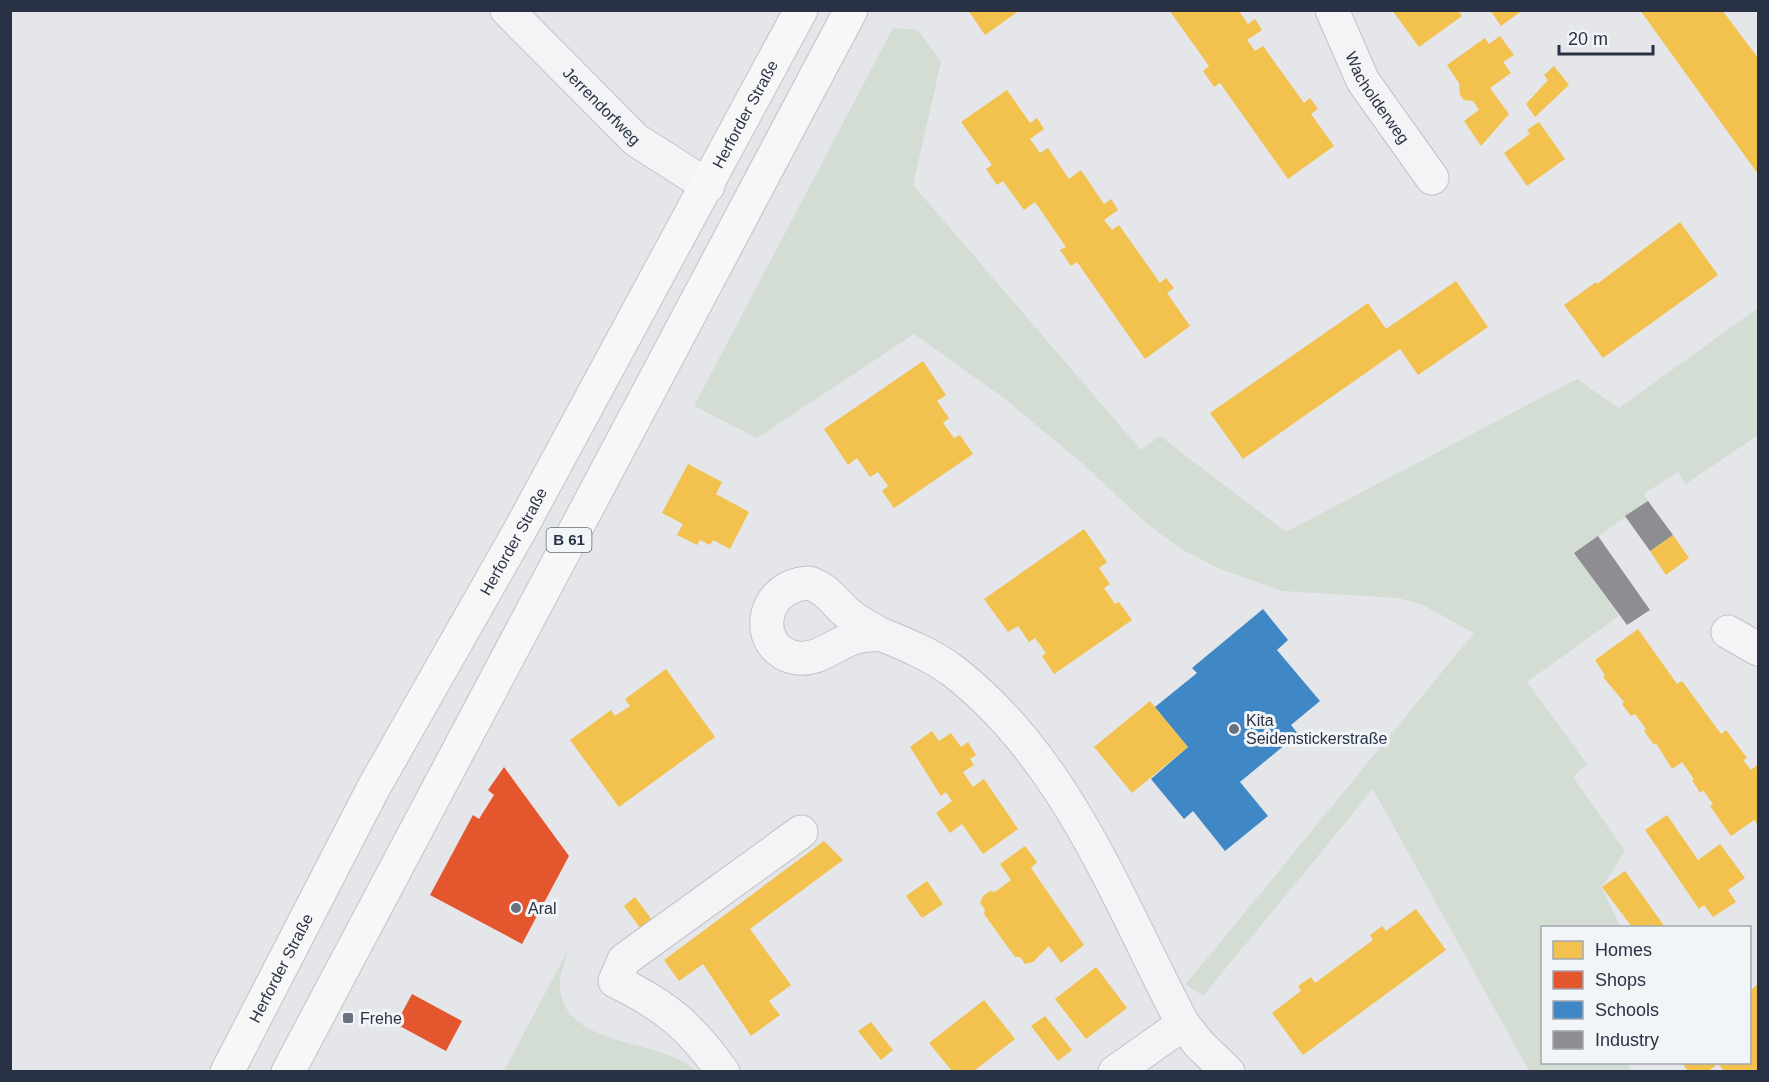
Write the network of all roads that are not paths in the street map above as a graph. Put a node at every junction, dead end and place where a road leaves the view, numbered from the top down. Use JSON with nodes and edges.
{"nodes":[{"id":1,"x":507,"y":10,"type":"edge"},
{"id":2,"x":801,"y":10,"type":"edge"},
{"id":3,"x":851,"y":10,"type":"edge"},
{"id":4,"x":1332,"y":10,"type":"edge"},
{"id":5,"x":1432,"y":178,"type":"dead end"},
{"id":6,"x":708,"y":186,"type":"junction"},
{"id":7,"x":1728,"y":633,"type":"dead end"},
{"id":8,"x":880,"y":634,"type":"dead end"},
{"id":9,"x":1758,"y":649,"type":"edge"},
{"id":10,"x":801,"y":832,"type":"dead end"},
{"id":11,"x":1183,"y":1024,"type":"junction"},
{"id":12,"x":227,"y":1071,"type":"edge"},
{"id":13,"x":288,"y":1071,"type":"edge"},
{"id":14,"x":723,"y":1071,"type":"edge"},
{"id":15,"x":1115,"y":1071,"type":"edge"},
{"id":16,"x":1228,"y":1071,"type":"edge"}],
"edges":[{"from":1,"to":6,"type":"street","name":"Jerrendorfweg"},
{"from":2,"to":6,"type":"main road","name":"Herforder Straße","number":"B 61"},
{"from":3,"to":13,"type":"main road","number":"B 61"},
{"from":4,"to":5,"type":"street","name":"Wacholderweg"},
{"from":6,"to":12,"type":"main road","name":"Herforder Straße","number":"B 61"},
{"from":7,"to":9,"type":"street"},
{"from":8,"to":11,"type":"street"},
{"from":10,"to":14,"type":"street"},
{"from":11,"to":15,"type":"street"},
{"from":11,"to":16,"type":"street"}]}
